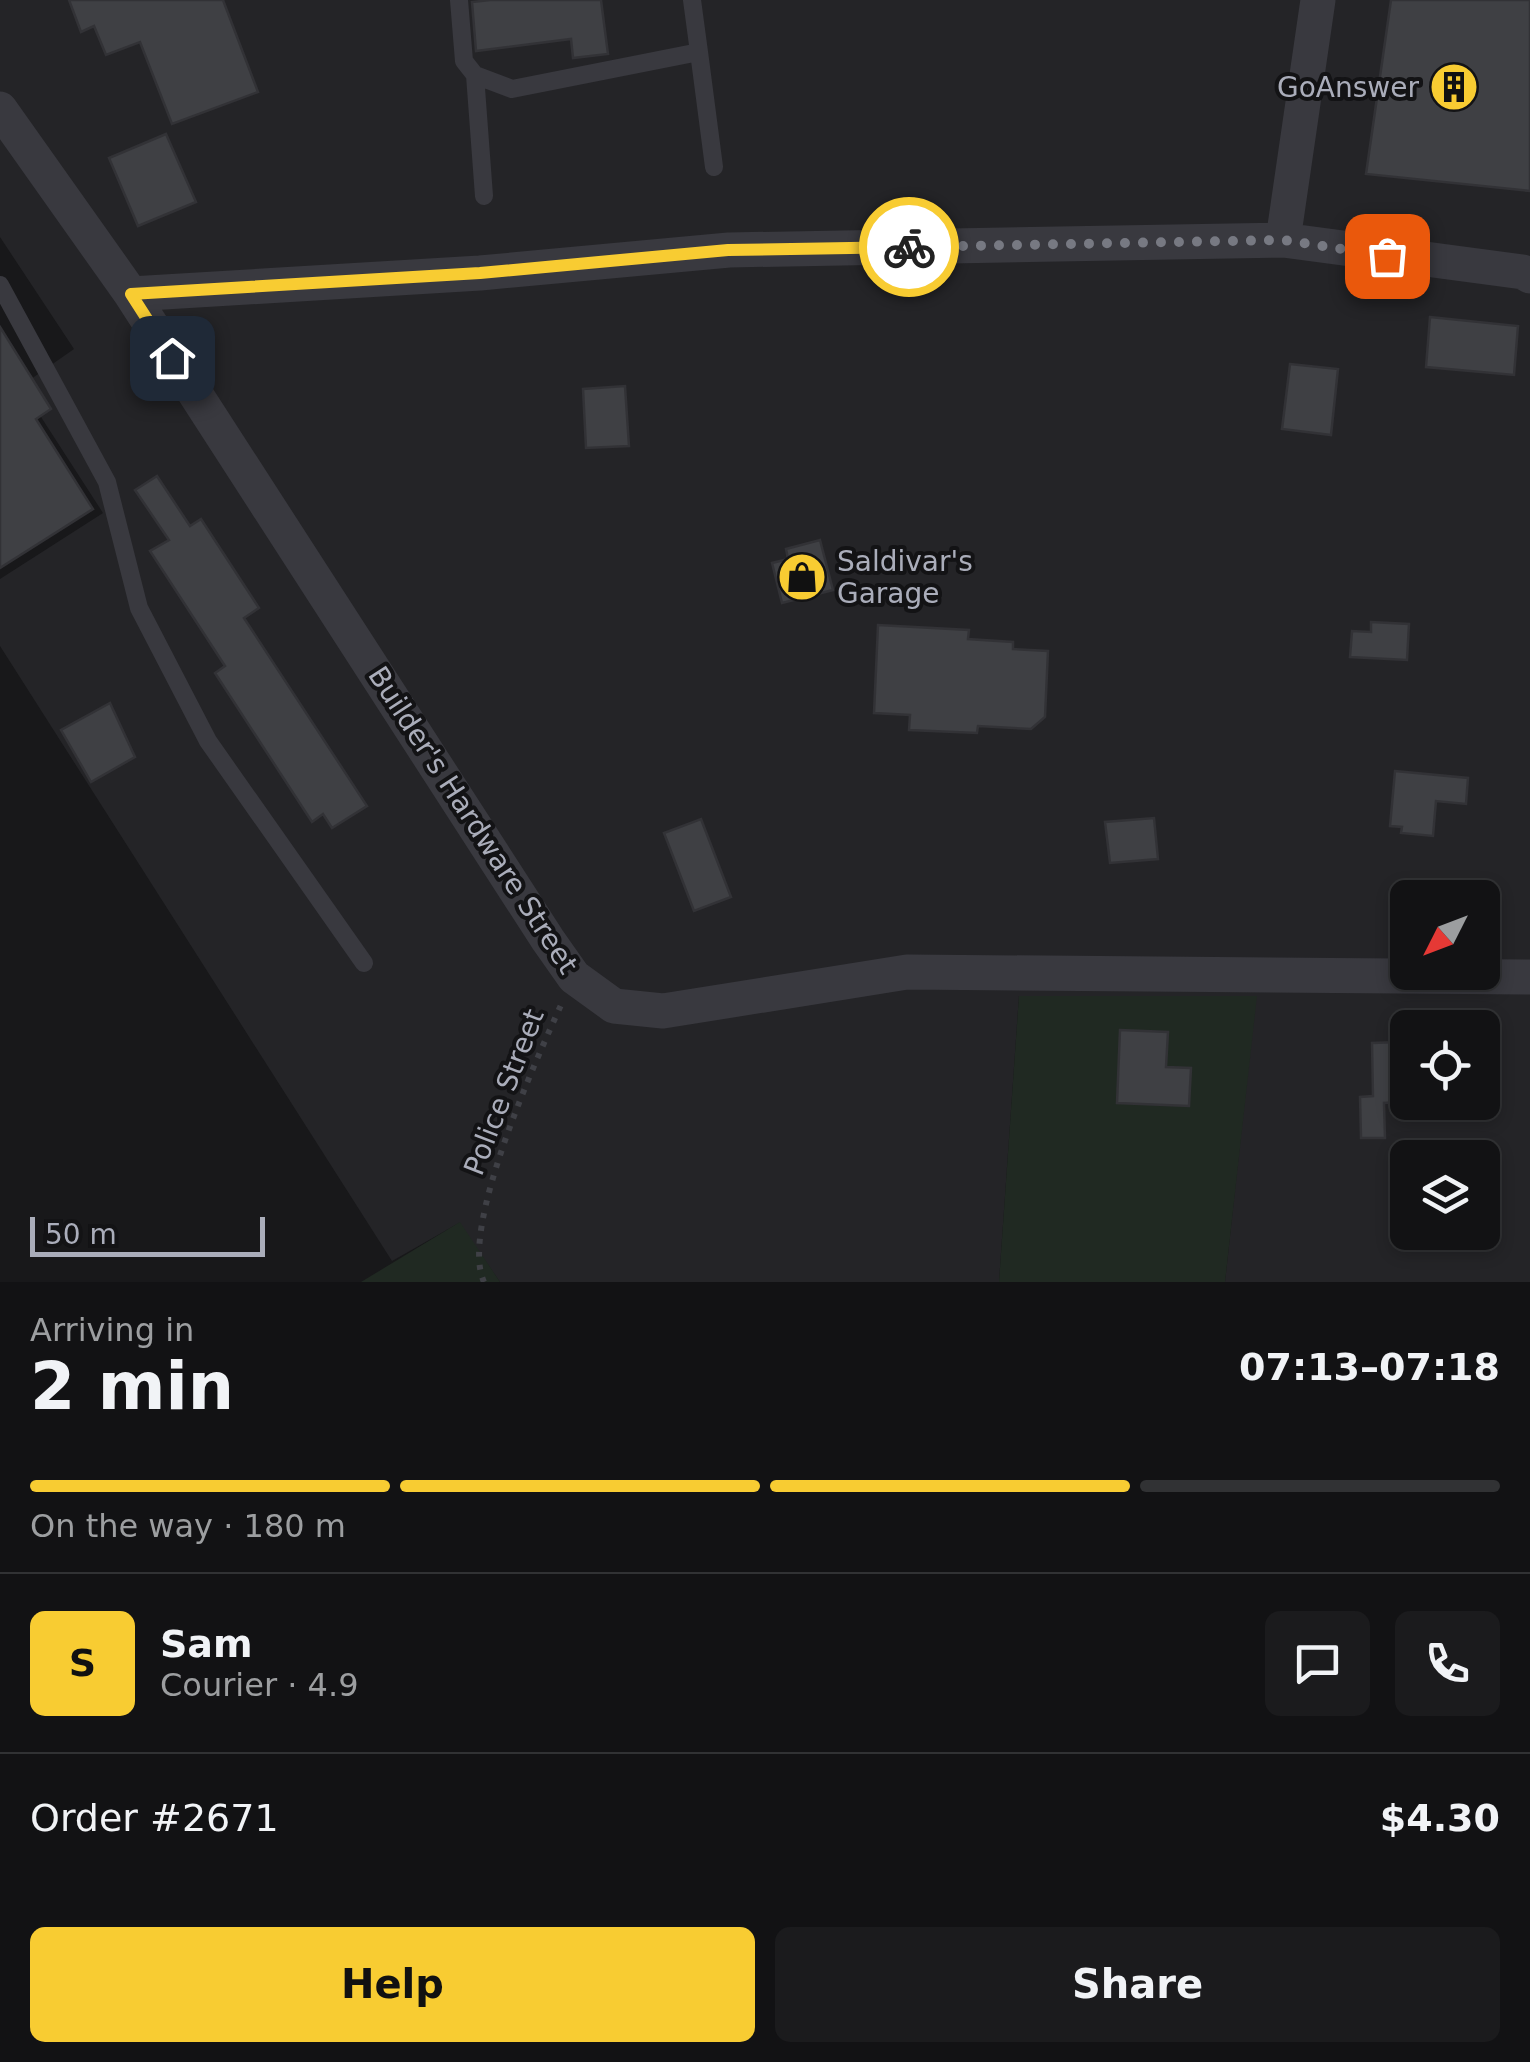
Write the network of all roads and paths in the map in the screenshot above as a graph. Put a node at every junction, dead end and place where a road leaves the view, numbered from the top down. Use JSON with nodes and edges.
{"nodes":[{"id":1,"x":460,"y":0,"type":"edge"},
{"id":2,"x":692,"y":0,"type":"edge"},
{"id":3,"x":1318,"y":0,"type":"edge"},
{"id":4,"x":699,"y":52,"type":"junction"},
{"id":5,"x":475,"y":75,"type":"junction"},
{"id":6,"x":5,"y":127,"type":"edge"},
{"id":7,"x":714,"y":167,"type":"dead end"},
{"id":8,"x":484,"y":196,"type":"dead end"},
{"id":9,"x":1283,"y":240,"type":"junction"},
{"id":10,"x":1530,"y":276,"type":"edge"},
{"id":11,"x":0,"y":284,"type":"edge"},
{"id":12,"x":131,"y":294,"type":"junction"},
{"id":13,"x":364,"y":964,"type":"dead end"},
{"id":14,"x":1530,"y":977,"type":"edge"},
{"id":15,"x":574,"y":978,"type":"junction"},
{"id":16,"x":484,"y":1282,"type":"edge"}],
"edges":[{"from":1,"to":5,"type":"lane"},
{"from":2,"to":4,"type":"lane"},
{"from":3,"to":9,"type":"street"},
{"from":4,"to":5,"type":"lane"},
{"from":4,"to":7,"type":"lane"},
{"from":5,"to":8,"type":"lane"},
{"from":6,"to":12,"type":"street","name":"Builder's Hardware Street"},
{"from":9,"to":10,"type":"street"},
{"from":9,"to":12,"type":"street"},
{"from":11,"to":13,"type":"lane"},
{"from":12,"to":15,"type":"street","name":"Builder's Hardware Street"},
{"from":14,"to":15,"type":"street","name":"Builder's Hardware Street"},
{"from":15,"to":16,"type":"path","name":"Police Street"}]}
